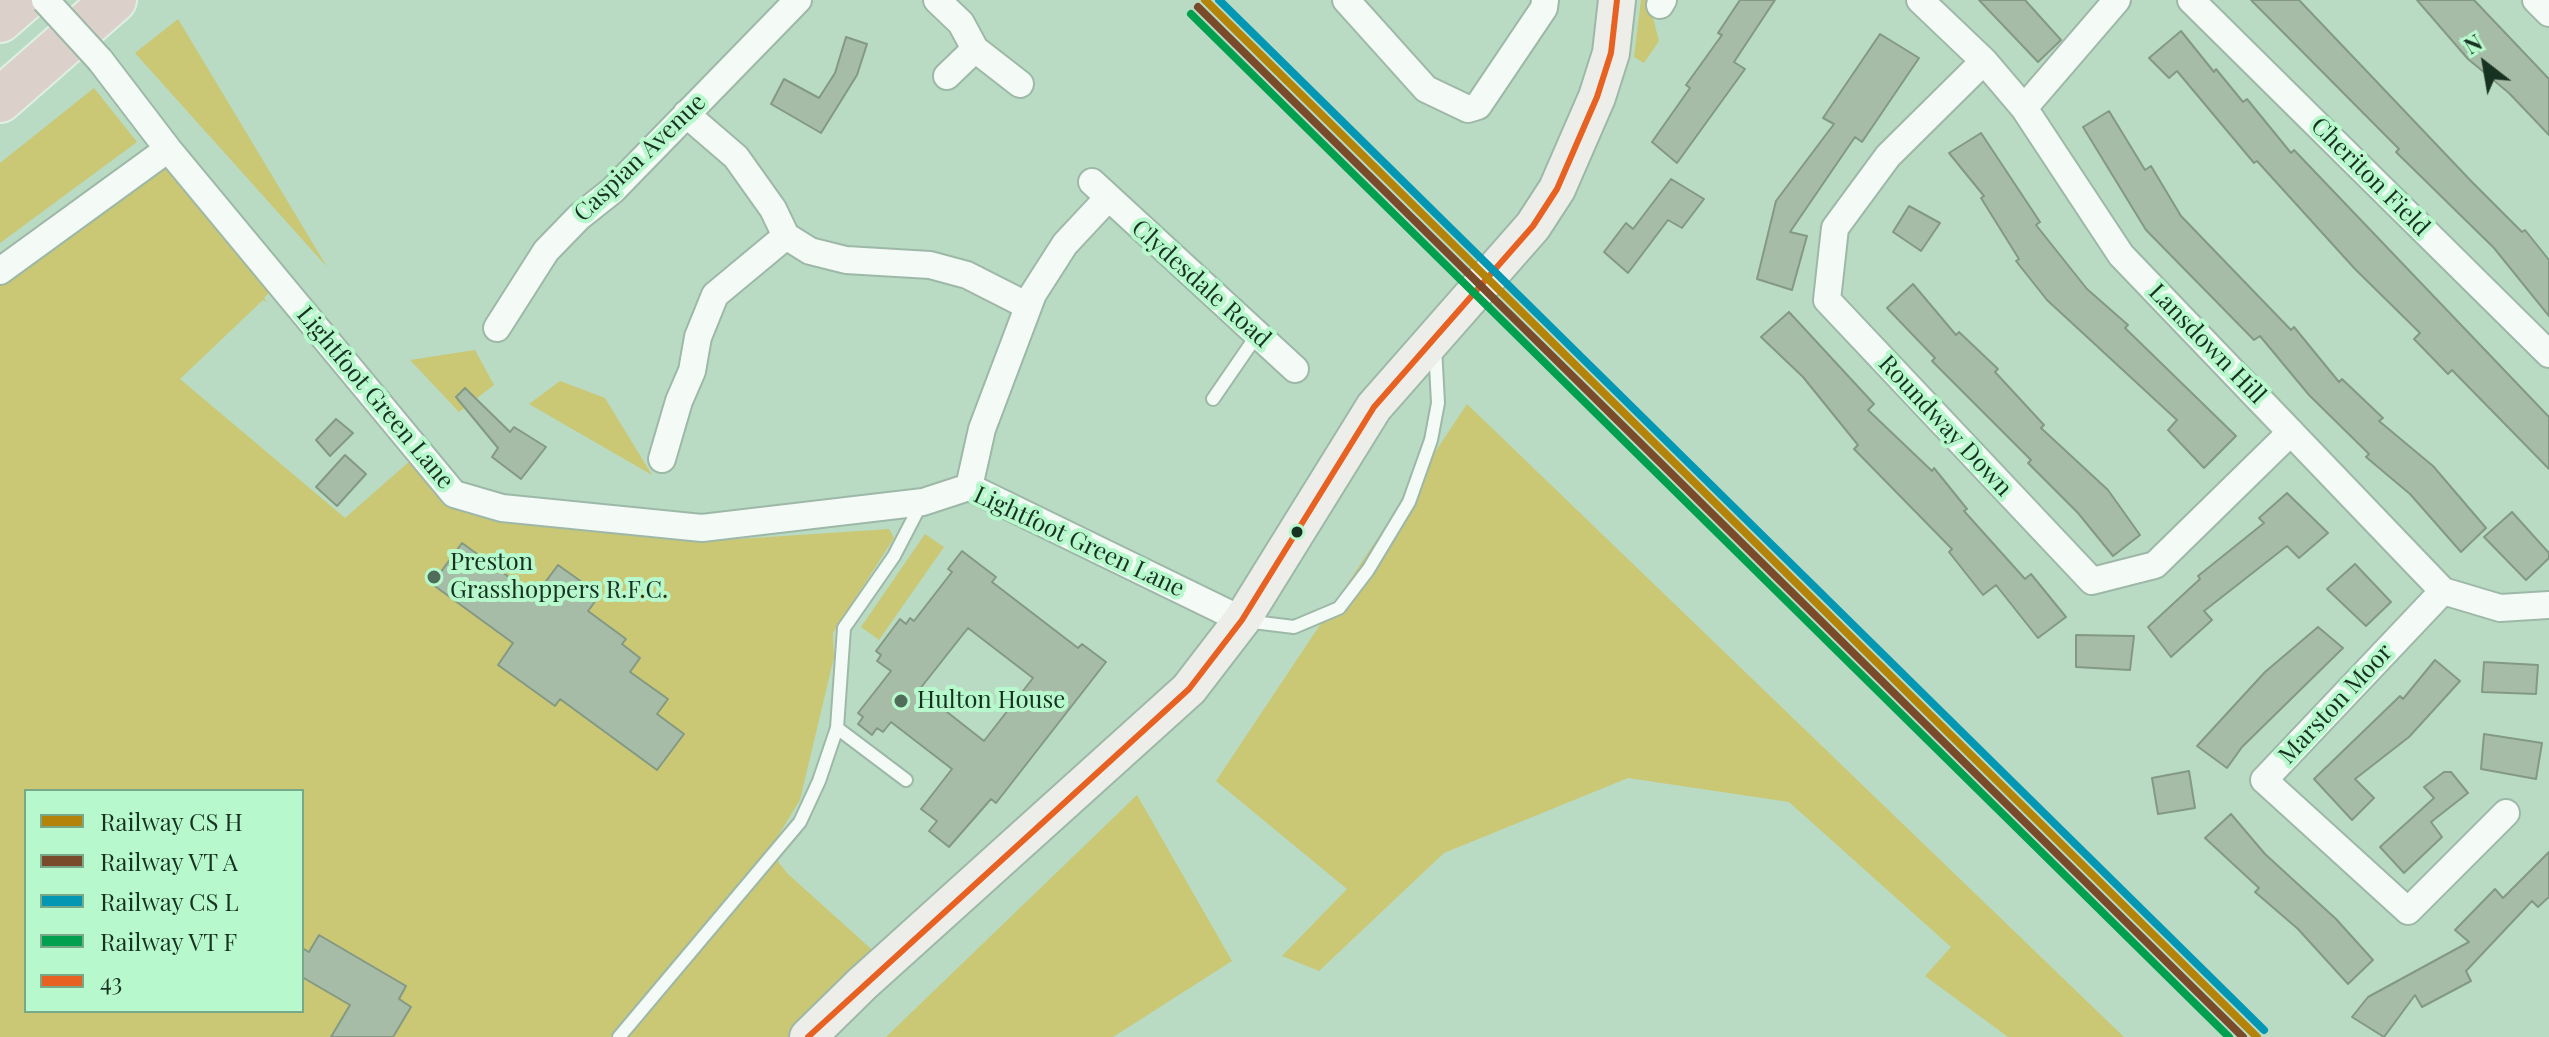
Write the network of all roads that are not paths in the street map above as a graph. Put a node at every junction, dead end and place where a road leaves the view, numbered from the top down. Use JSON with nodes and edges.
{"nodes":[{"id":1,"x":23,"y":0,"type":"edge"},
{"id":2,"x":45,"y":0,"type":"edge"},
{"id":3,"x":114,"y":0,"type":"edge"},
{"id":4,"x":798,"y":0,"type":"edge"},
{"id":5,"x":937,"y":0,"type":"edge"},
{"id":6,"x":1346,"y":0,"type":"edge"},
{"id":7,"x":1545,"y":0,"type":"edge"},
{"id":8,"x":1617,"y":0,"type":"edge"},
{"id":9,"x":1920,"y":0,"type":"edge"},
{"id":10,"x":2117,"y":0,"type":"edge"},
{"id":11,"x":2191,"y":0,"type":"edge"},
{"id":12,"x":2536,"y":0,"type":"edge"},
{"id":13,"x":2549,"y":13,"type":"edge"},
{"id":14,"x":0,"y":20,"type":"edge"},
{"id":15,"x":975,"y":49,"type":"junction"},
{"id":16,"x":1984,"y":61,"type":"junction"},
{"id":17,"x":947,"y":76,"type":"dead end"},
{"id":18,"x":1020,"y":84,"type":"dead end"},
{"id":19,"x":0,"y":100,"type":"edge"},
{"id":20,"x":2024,"y":108,"type":"junction"},
{"id":21,"x":686,"y":114,"type":"junction"},
{"id":22,"x":168,"y":149,"type":"junction"},
{"id":23,"x":786,"y":236,"type":"junction"},
{"id":24,"x":0,"y":271,"type":"edge"},
{"id":25,"x":1028,"y":306,"type":"junction"},
{"id":26,"x":497,"y":328,"type":"dead end"},
{"id":27,"x":1257,"y":335,"type":"junction"},
{"id":28,"x":1434,"y":339,"type":"junction"},
{"id":29,"x":2549,"y":354,"type":"edge"},
{"id":30,"x":1295,"y":369,"type":"dead end"},
{"id":31,"x":1213,"y":399,"type":"dead end"},
{"id":32,"x":2291,"y":432,"type":"junction"},
{"id":33,"x":662,"y":459,"type":"dead end"},
{"id":34,"x":969,"y":487,"type":"junction"},
{"id":35,"x":923,"y":502,"type":"junction"},
{"id":36,"x":2443,"y":591,"type":"junction"},
{"id":37,"x":2549,"y":605,"type":"edge"},
{"id":38,"x":1242,"y":620,"type":"junction"},
{"id":39,"x":837,"y":728,"type":"junction"},
{"id":40,"x":906,"y":780,"type":"dead end"},
{"id":41,"x":2506,"y":813,"type":"dead end"},
{"id":42,"x":619,"y":1037,"type":"edge"},
{"id":43,"x":808,"y":1037,"type":"edge"}],
"edges":[{"from":1,"to":14,"type":"highway"},
{"from":2,"to":22,"type":"street","name":"Lightfoot Green Lane","bridge":true},
{"from":3,"to":19,"type":"highway"},
{"from":4,"to":21,"type":"street","name":"Caspian Avenue"},
{"from":5,"to":15,"type":"street"},
{"from":6,"to":7,"type":"street"},
{"from":8,"to":28,"type":"main road"},
{"from":9,"to":16,"type":"street","name":"Lansdown Hill"},
{"from":10,"to":20,"type":"street"},
{"from":11,"to":29,"type":"street","name":"Cheriton Field"},
{"from":12,"to":13,"type":"street"},
{"from":15,"to":17,"type":"street"},
{"from":15,"to":18,"type":"street"},
{"from":16,"to":20,"type":"street","name":"Lansdown Hill"},
{"from":16,"to":32,"type":"street","name":"Roundway Down"},
{"from":20,"to":32,"type":"street","name":"Lansdown Hill"},
{"from":21,"to":23,"type":"street"},
{"from":21,"to":26,"type":"street","name":"Caspian Avenue"},
{"from":22,"to":24,"type":"street"},
{"from":22,"to":35,"type":"street","name":"Lightfoot Green Lane"},
{"from":23,"to":25,"type":"street"},
{"from":23,"to":33,"type":"street"},
{"from":25,"to":27,"type":"street","name":"Clydesdale Road"},
{"from":25,"to":34,"type":"street","name":"Clydesdale Road"},
{"from":27,"to":30,"type":"street","name":"Clydesdale Road"},
{"from":27,"to":31,"type":"lane"},
{"from":28,"to":38,"type":"main road"},
{"from":28,"to":38,"type":"lane"},
{"from":32,"to":36,"type":"street","name":"Lansdown Hill"},
{"from":34,"to":35,"type":"street","name":"Lightfoot Green Lane"},
{"from":34,"to":38,"type":"street","name":"Lightfoot Green Lane"},
{"from":35,"to":39,"type":"lane"},
{"from":36,"to":37,"type":"street","name":"Lansdown Hill"},
{"from":36,"to":41,"type":"street","name":"Marston Moor"},
{"from":38,"to":43,"type":"main road"},
{"from":39,"to":40,"type":"lane"},
{"from":39,"to":42,"type":"lane"}]}
